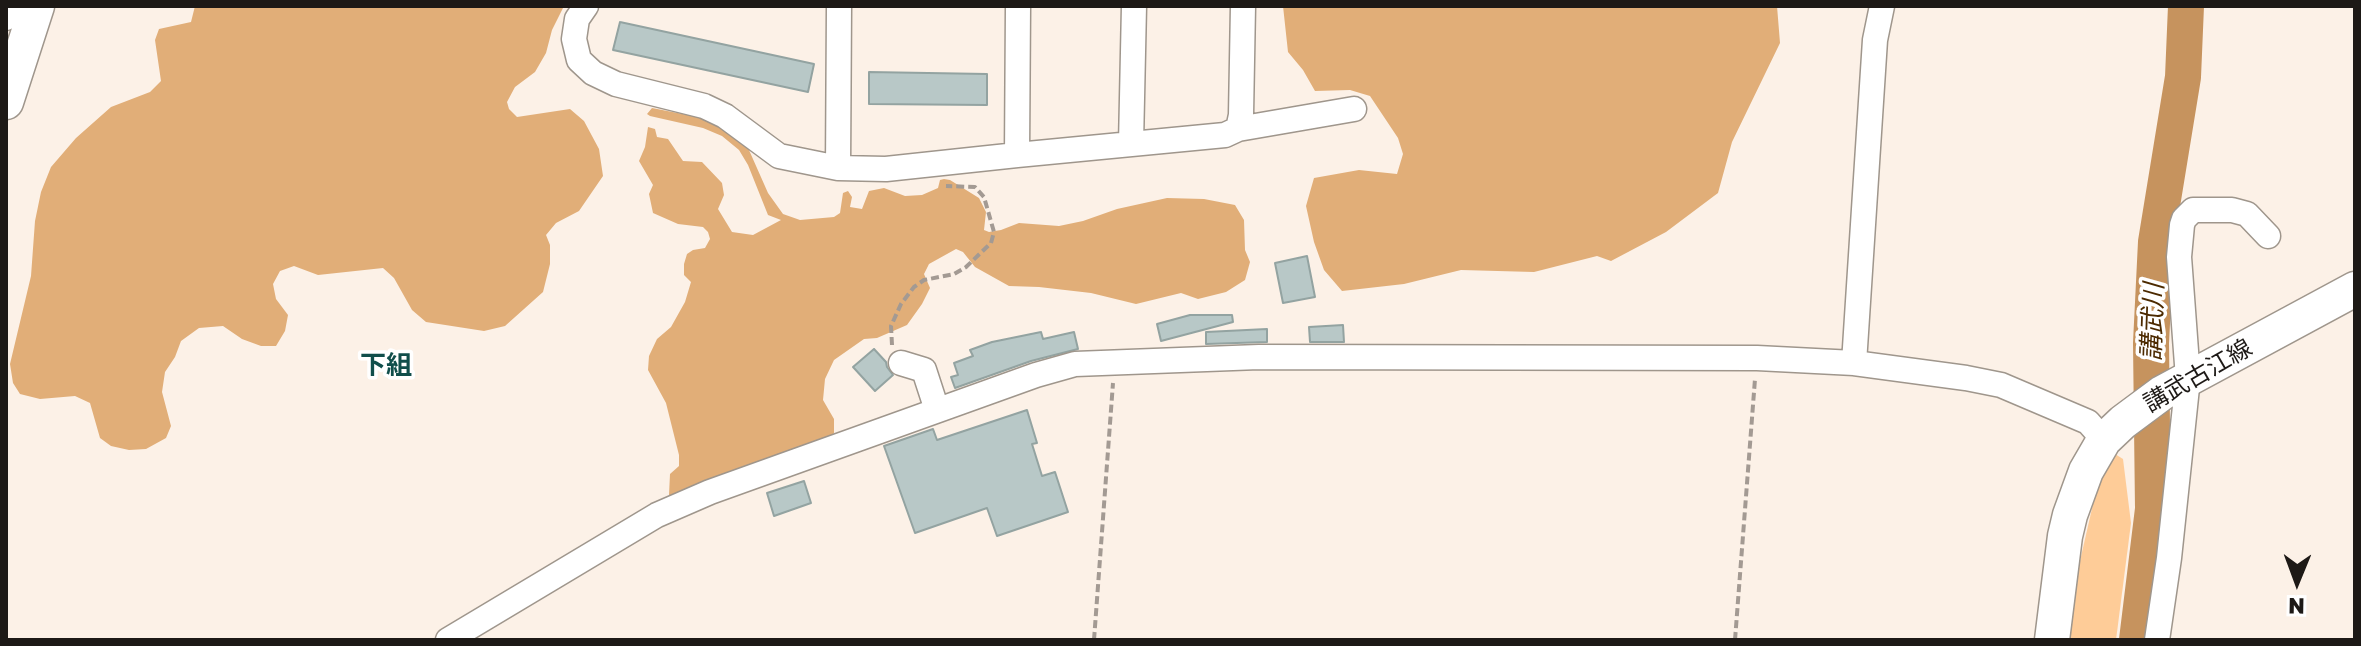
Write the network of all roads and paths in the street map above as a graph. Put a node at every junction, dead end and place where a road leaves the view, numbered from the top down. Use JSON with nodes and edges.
{"nodes":[{"id":1,"x":10,"y":6,"type":"edge"},
{"id":2,"x":37,"y":6,"type":"edge"},
{"id":3,"x":586,"y":6,"type":"edge"},
{"id":4,"x":839,"y":6,"type":"edge"},
{"id":5,"x":1018,"y":6,"type":"edge"},
{"id":6,"x":1134,"y":6,"type":"edge"},
{"id":7,"x":1243,"y":6,"type":"edge"},
{"id":8,"x":1882,"y":6,"type":"edge"},
{"id":9,"x":6,"y":18,"type":"edge"},
{"id":10,"x":6,"y":102,"type":"edge"},
{"id":11,"x":1354,"y":109,"type":"dead end"},
{"id":12,"x":1238,"y":129,"type":"junction"},
{"id":13,"x":1131,"y":144,"type":"junction"},
{"id":14,"x":1017,"y":155,"type":"junction"},
{"id":15,"x":926,"y":167,"type":"junction"},
{"id":16,"x":838,"y":168,"type":"junction"},
{"id":17,"x":2268,"y":236,"type":"dead end"},
{"id":18,"x":2355,"y":289,"type":"edge"},
{"id":19,"x":1757,"y":358,"type":"junction"},
{"id":20,"x":901,"y":363,"type":"joint"},
{"id":21,"x":1854,"y":363,"type":"junction"},
{"id":22,"x":1114,"y":364,"type":"junction"},
{"id":23,"x":2183,"y":381,"type":"junction"},
{"id":24,"x":937,"y":410,"type":"junction"},
{"id":25,"x":2114,"y":431,"type":"junction"},
{"id":26,"x":448,"y":640,"type":"edge"},
{"id":27,"x":1094,"y":640,"type":"edge"},
{"id":28,"x":1735,"y":640,"type":"edge"},
{"id":29,"x":2052,"y":640,"type":"edge"},
{"id":30,"x":2157,"y":640,"type":"edge"}],
"edges":[{"from":1,"to":9,"type":"street"},
{"from":2,"to":10,"type":"main road"},
{"from":3,"to":16,"type":"street"},
{"from":4,"to":16,"type":"street"},
{"from":5,"to":14,"type":"street"},
{"from":6,"to":13,"type":"street"},
{"from":7,"to":12,"type":"street"},
{"from":8,"to":21,"type":"street"},
{"from":11,"to":12,"type":"street"},
{"from":12,"to":13,"type":"street"},
{"from":13,"to":14,"type":"street"},
{"from":14,"to":15,"type":"street"},
{"from":15,"to":16,"type":"street"},
{"from":15,"to":20,"type":"path"},
{"from":17,"to":23,"type":"street"},
{"from":18,"to":23,"type":"main road","name":"講武古江線"},
{"from":19,"to":21,"type":"street"},
{"from":19,"to":22,"type":"street"},
{"from":19,"to":28,"type":"path"},
{"from":20,"to":24,"type":"street"},
{"from":21,"to":25,"type":"street"},
{"from":22,"to":24,"type":"street"},
{"from":22,"to":27,"type":"path"},
{"from":23,"to":25,"type":"main road","name":"講武古江線"},
{"from":23,"to":30,"type":"street"},
{"from":24,"to":26,"type":"street"},
{"from":25,"to":29,"type":"main road","name":"講武古江線"}]}
